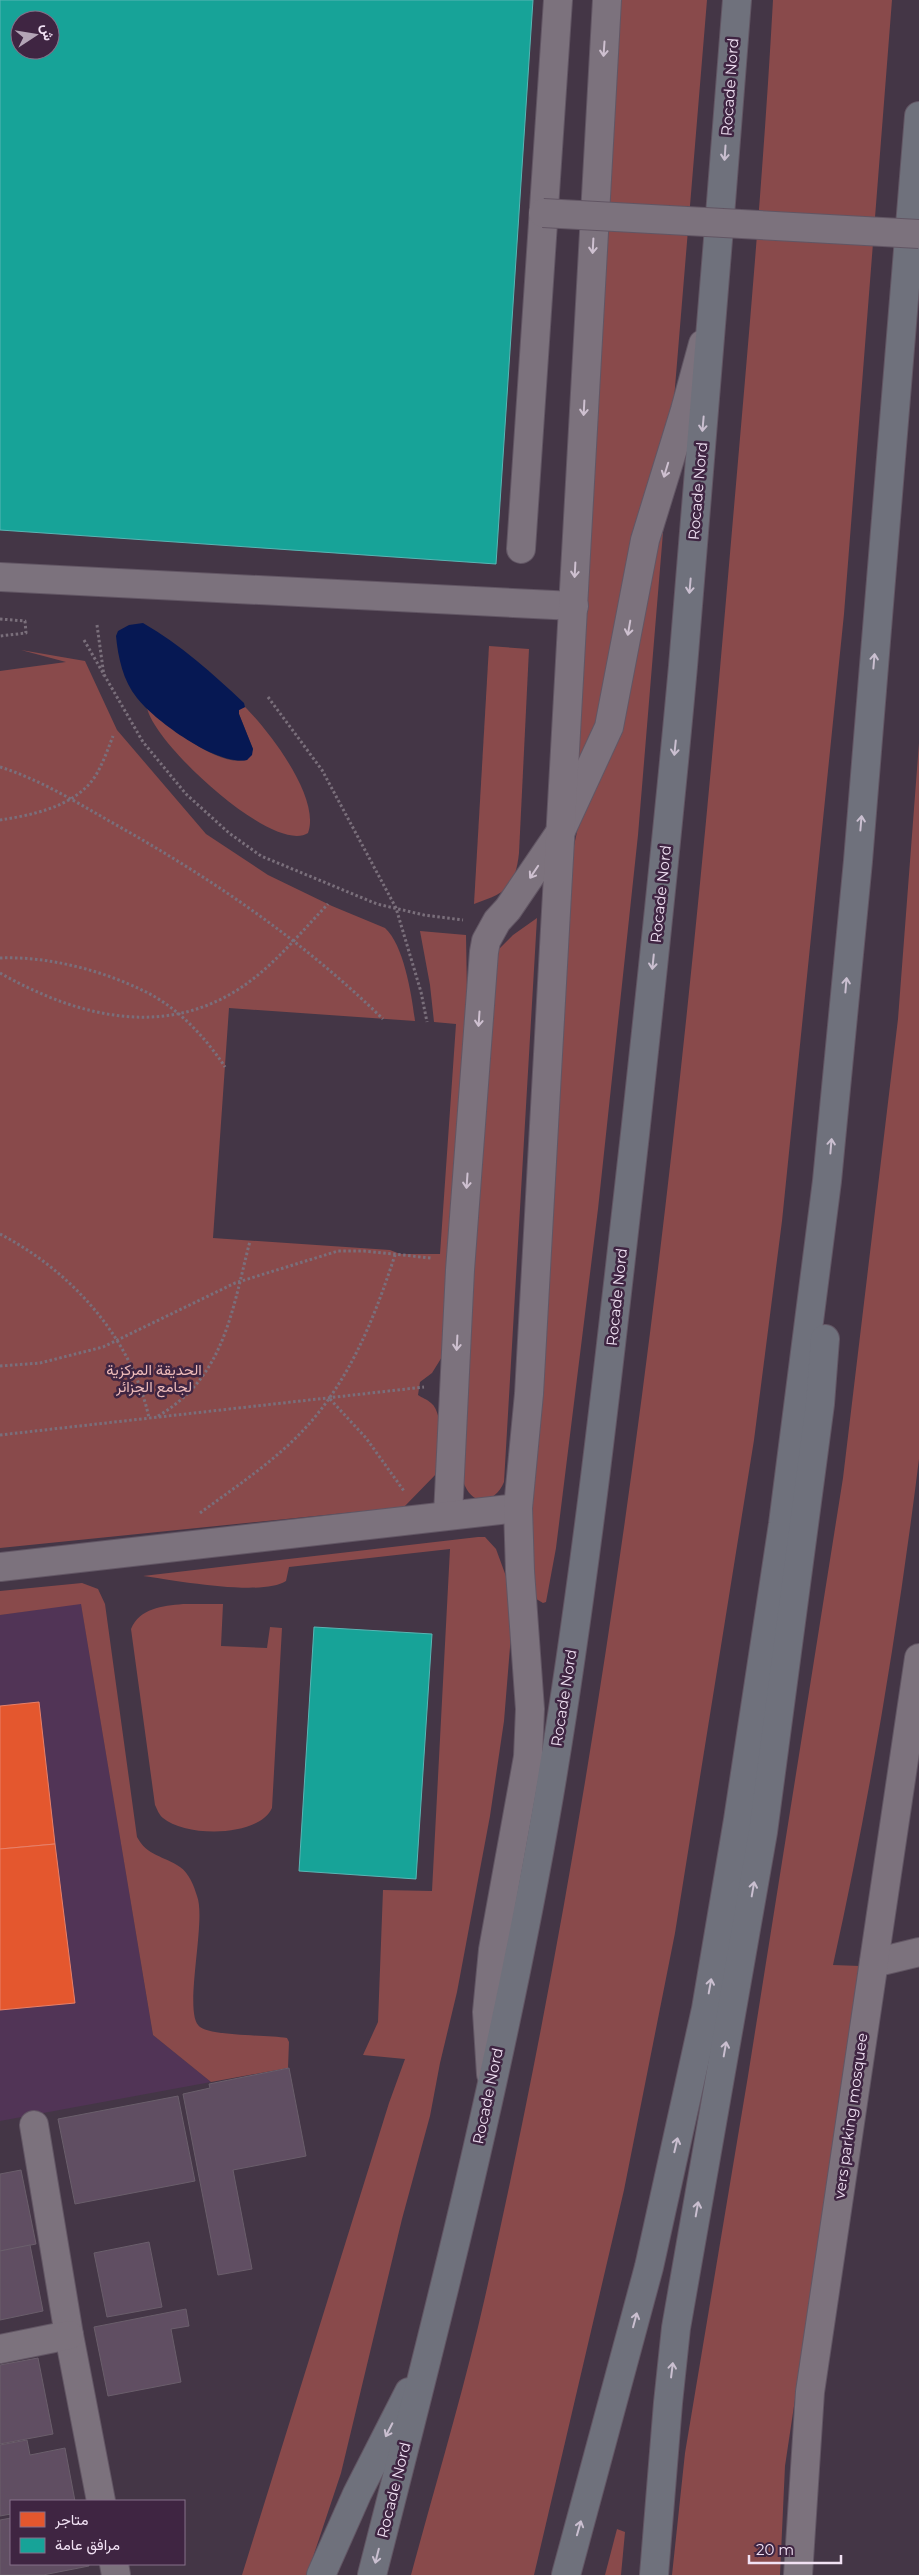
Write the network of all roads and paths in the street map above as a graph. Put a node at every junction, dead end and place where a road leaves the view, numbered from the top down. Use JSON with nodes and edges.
{"nodes":[{"id":1,"x":558,"y":0,"type":"edge"},
{"id":2,"x":607,"y":0,"type":"edge"},
{"id":3,"x":737,"y":0,"type":"edge"},
{"id":4,"x":919,"y":116,"type":"edge"},
{"id":5,"x":543,"y":213,"type":"junction"},
{"id":6,"x":919,"y":234,"type":"edge"},
{"id":7,"x":713,"y":306,"type":"junction"},
{"id":8,"x":521,"y":549,"type":"dead end"},
{"id":9,"x":0,"y":576,"type":"edge"},
{"id":10,"x":574,"y":606,"type":"junction"},
{"id":11,"x":0,"y":619,"type":"edge"},
{"id":12,"x":97,"y":625,"type":"dead end"},
{"id":13,"x":0,"y":636,"type":"edge"},
{"id":14,"x":84,"y":640,"type":"dead end"},
{"id":15,"x":105,"y":678,"type":"junction"},
{"id":16,"x":268,"y":697,"type":"dead end"},
{"id":17,"x":113,"y":736,"type":"dead end"},
{"id":18,"x":0,"y":767,"type":"edge"},
{"id":19,"x":70,"y":799,"type":"junction"},
{"id":20,"x":0,"y":820,"type":"edge"},
{"id":21,"x":561,"y":831,"type":"junction"},
{"id":22,"x":328,"y":904,"type":"dead end"},
{"id":23,"x":396,"y":908,"type":"junction"},
{"id":24,"x":496,"y":914,"type":"junction"},
{"id":25,"x":293,"y":941,"type":"junction"},
{"id":26,"x":0,"y":958,"type":"edge"},
{"id":27,"x":0,"y":973,"type":"edge"},
{"id":28,"x":177,"y":1014,"type":"junction"},
{"id":29,"x":383,"y":1019,"type":"dead end"},
{"id":30,"x":427,"y":1022,"type":"dead end"},
{"id":31,"x":225,"y":1067,"type":"dead end"},
{"id":32,"x":827,"y":1181,"type":"junction"},
{"id":33,"x":0,"y":1234,"type":"edge"},
{"id":34,"x":250,"y":1241,"type":"dead end"},
{"id":35,"x":394,"y":1255,"type":"junction"},
{"id":36,"x":460,"y":1270,"type":"junction"},
{"id":37,"x":239,"y":1282,"type":"junction"},
{"id":38,"x":118,"y":1341,"type":"junction"},
{"id":39,"x":0,"y":1366,"type":"edge"},
{"id":40,"x":454,"y":1383,"type":"junction"},
{"id":41,"x":330,"y":1398,"type":"junction"},
{"id":42,"x":149,"y":1418,"type":"junction"},
{"id":43,"x":155,"y":1418,"type":"junction"},
{"id":44,"x":0,"y":1435,"type":"edge"},
{"id":45,"x":518,"y":1508,"type":"junction"},
{"id":46,"x":199,"y":1515,"type":"dead end"},
{"id":47,"x":436,"y":1516,"type":"junction"},
{"id":48,"x":0,"y":1567,"type":"edge"},
{"id":49,"x":919,"y":1658,"type":"edge"},
{"id":50,"x":919,"y":1952,"type":"edge"},
{"id":51,"x":874,"y":1963,"type":"junction"},
{"id":52,"x":492,"y":2080,"type":"junction"},
{"id":53,"x":34,"y":2125,"type":"dead end"},
{"id":54,"x":68,"y":2335,"type":"junction"},
{"id":55,"x":0,"y":2348,"type":"edge"},
{"id":56,"x":429,"y":2356,"type":"junction"},
{"id":57,"x":668,"y":2403,"type":"junction"},
{"id":58,"x":101,"y":2500,"type":"edge"},
{"id":59,"x":321,"y":2575,"type":"edge"},
{"id":60,"x":372,"y":2575,"type":"edge"},
{"id":61,"x":566,"y":2575,"type":"edge"},
{"id":62,"x":637,"y":2575,"type":"edge"},
{"id":63,"x":654,"y":2575,"type":"edge"},
{"id":64,"x":798,"y":2575,"type":"edge"}],
"edges":[{"from":1,"to":5,"type":"street"},
{"from":2,"to":10,"type":"street","one_way":true},
{"from":3,"to":7,"type":"highway","name":"Rocade Nord","one_way":true},
{"from":32,"to":4,"type":"highway","one_way":true},
{"from":5,"to":6,"type":"street","bridge":true},
{"from":5,"to":8,"type":"street"},
{"from":7,"to":21,"type":"street","one_way":true},
{"from":7,"to":52,"type":"highway","name":"Rocade Nord","one_way":true},
{"from":9,"to":10,"type":"street"},
{"from":10,"to":21,"type":"street"},
{"from":11,"to":13,"type":"path"},
{"from":12,"to":15,"type":"path"},
{"from":14,"to":15,"type":"path"},
{"from":15,"to":23,"type":"path"},
{"from":16,"to":23,"type":"path"},
{"from":17,"to":19,"type":"path"},
{"from":18,"to":19,"type":"path"},
{"from":19,"to":20,"type":"path"},
{"from":19,"to":25,"type":"path"},
{"from":21,"to":24,"type":"street","one_way":true},
{"from":21,"to":45,"type":"street"},
{"from":22,"to":25,"type":"path"},
{"from":23,"to":24,"type":"path"},
{"from":23,"to":30,"type":"path"},
{"from":24,"to":36,"type":"street","one_way":true},
{"from":25,"to":28,"type":"path"},
{"from":25,"to":29,"type":"path"},
{"from":26,"to":28,"type":"path"},
{"from":27,"to":28,"type":"path"},
{"from":28,"to":31,"type":"path"},
{"from":57,"to":32,"type":"highway","one_way":true},
{"from":61,"to":32,"type":"highway","one_way":true},
{"from":33,"to":38,"type":"path"},
{"from":34,"to":37,"type":"path"},
{"from":35,"to":36,"type":"path"},
{"from":35,"to":37,"type":"path"},
{"from":35,"to":41,"type":"path"},
{"from":36,"to":40,"type":"street","one_way":true},
{"from":37,"to":38,"type":"path"},
{"from":37,"to":43,"type":"path"},
{"from":38,"to":39,"type":"path"},
{"from":38,"to":42,"type":"path"},
{"from":40,"to":41,"type":"path"},
{"from":40,"to":47,"type":"street"},
{"from":41,"to":43,"type":"path"},
{"from":41,"to":46,"type":"path"},
{"from":41,"to":47,"type":"path"},
{"from":42,"to":43,"type":"path"},
{"from":42,"to":44,"type":"path"},
{"from":45,"to":47,"type":"street"},
{"from":45,"to":52,"type":"street"},
{"from":47,"to":48,"type":"street"},
{"from":49,"to":51,"type":"street","name":"vers parking mosquee"},
{"from":50,"to":51,"type":"street"},
{"from":51,"to":64,"type":"street","name":"vers parking mosquee"},
{"from":52,"to":56,"type":"highway","name":"Rocade Nord"},
{"from":53,"to":54,"type":"street"},
{"from":54,"to":55,"type":"street"},
{"from":54,"to":58,"type":"street"},
{"from":56,"to":59,"type":"highway","one_way":true},
{"from":56,"to":60,"type":"highway","name":"Rocade Nord","one_way":true},
{"from":57,"to":62,"type":"highway"},
{"from":57,"to":63,"type":"highway"}]}
